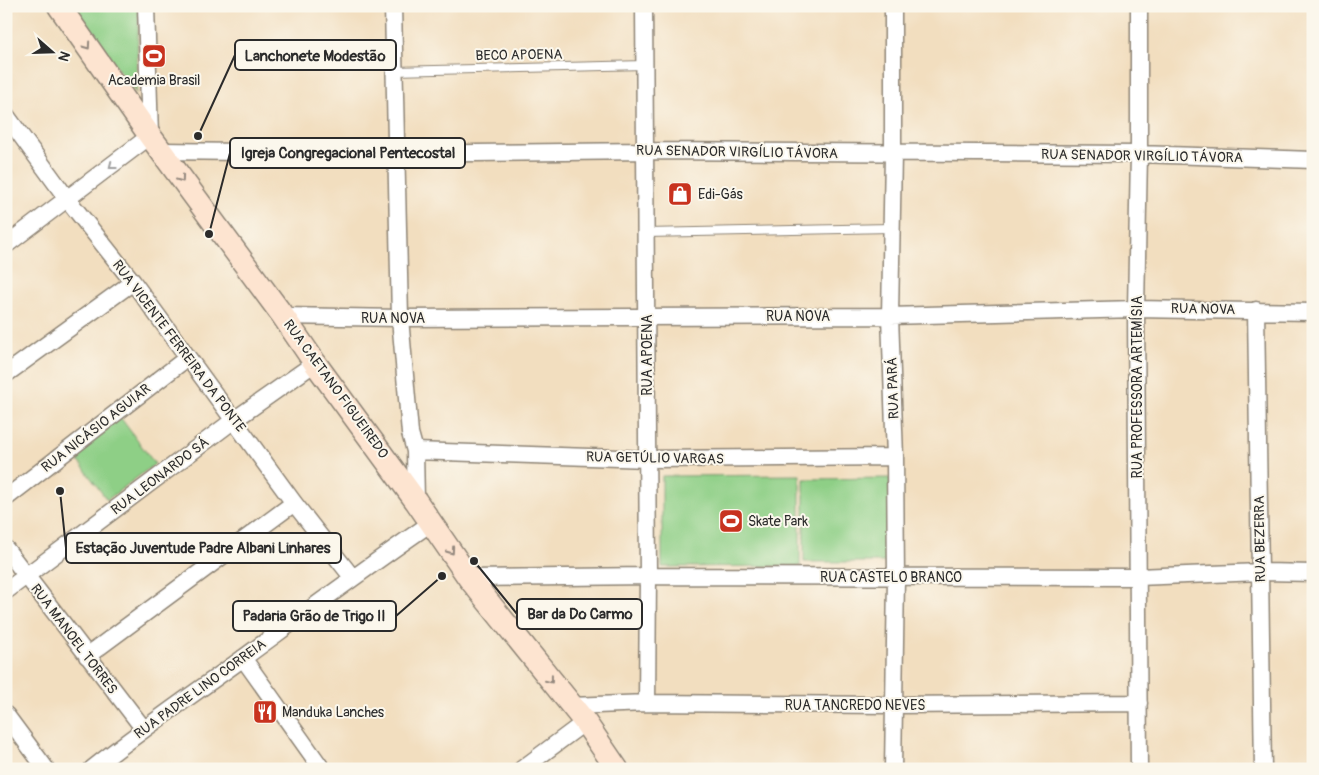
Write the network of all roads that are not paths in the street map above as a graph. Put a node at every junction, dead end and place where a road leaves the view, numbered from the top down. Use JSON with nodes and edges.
{"nodes":[{"id":1,"x":59,"y":6,"type":"edge"},
{"id":2,"x":146,"y":6,"type":"edge"},
{"id":3,"x":393,"y":6,"type":"edge"},
{"id":4,"x":644,"y":6,"type":"edge"},
{"id":5,"x":893,"y":6,"type":"edge"},
{"id":6,"x":1139,"y":6,"type":"edge"},
{"id":7,"x":644,"y":65,"type":"junction"},
{"id":8,"x":394,"y":70,"type":"junction"},
{"id":9,"x":6,"y":115,"type":"edge"},
{"id":10,"x":155,"y":143,"type":"junction"},
{"id":11,"x":646,"y":151,"type":"junction"},
{"id":12,"x":397,"y":154,"type":"junction"},
{"id":13,"x":893,"y":154,"type":"junction"},
{"id":14,"x":1139,"y":154,"type":"junction"},
{"id":15,"x":1313,"y":160,"type":"edge"},
{"id":16,"x":68,"y":200,"type":"junction"},
{"id":17,"x":891,"y":228,"type":"junction"},
{"id":18,"x":646,"y":233,"type":"junction"},
{"id":19,"x":6,"y":245,"type":"edge"},
{"id":20,"x":133,"y":282,"type":"junction"},
{"id":21,"x":1136,"y":308,"type":"junction"},
{"id":22,"x":1256,"y":310,"type":"junction"},
{"id":23,"x":1313,"y":312,"type":"edge"},
{"id":24,"x":283,"y":316,"type":"junction"},
{"id":25,"x":647,"y":316,"type":"junction"},
{"id":26,"x":890,"y":316,"type":"junction"},
{"id":27,"x":400,"y":318,"type":"junction"},
{"id":28,"x":187,"y":358,"type":"junction"},
{"id":29,"x":315,"y":363,"type":"junction"},
{"id":30,"x":6,"y":374,"type":"edge"},
{"id":31,"x":234,"y":420,"type":"junction"},
{"id":32,"x":415,"y":451,"type":"junction"},
{"id":33,"x":895,"y":457,"type":"junction"},
{"id":34,"x":648,"y":459,"type":"junction"},
{"id":35,"x":6,"y":498,"type":"edge"},
{"id":36,"x":416,"y":501,"type":"junction"},
{"id":37,"x":294,"y":503,"type":"junction"},
{"id":38,"x":431,"y":523,"type":"junction"},
{"id":39,"x":6,"y":549,"type":"edge"},
{"id":40,"x":1260,"y":572,"type":"junction"},
{"id":41,"x":1313,"y":573,"type":"edge"},
{"id":42,"x":648,"y":576,"type":"junction"},
{"id":43,"x":27,"y":577,"type":"junction"},
{"id":44,"x":352,"y":577,"type":"junction"},
{"id":45,"x":1138,"y":577,"type":"junction"},
{"id":46,"x":469,"y":578,"type":"junction"},
{"id":47,"x":896,"y":578,"type":"junction"},
{"id":48,"x":6,"y":591,"type":"edge"},
{"id":49,"x":87,"y":656,"type":"junction"},
{"id":50,"x":243,"y":658,"type":"junction"},
{"id":51,"x":1139,"y":703,"type":"junction"},
{"id":52,"x":647,"y":704,"type":"junction"},
{"id":53,"x":893,"y":705,"type":"junction"},
{"id":54,"x":578,"y":714,"type":"junction"},
{"id":55,"x":6,"y":716,"type":"edge"},
{"id":56,"x":143,"y":728,"type":"junction"},
{"id":57,"x":46,"y":769,"type":"edge"},
{"id":58,"x":92,"y":769,"type":"edge"},
{"id":59,"x":322,"y":769,"type":"edge"},
{"id":60,"x":522,"y":769,"type":"edge"},
{"id":61,"x":617,"y":769,"type":"edge"},
{"id":62,"x":893,"y":769,"type":"edge"},
{"id":63,"x":1139,"y":769,"type":"edge"},
{"id":64,"x":1262,"y":769,"type":"edge"}],
"edges":[{"from":1,"to":10,"type":"main road","name":"RUA CAETANO FIGUEIREDO","one_way":true},
{"from":2,"to":10,"type":"street"},
{"from":3,"to":8,"type":"street"},
{"from":4,"to":7,"type":"street","name":"RUA APOENA"},
{"from":5,"to":13,"type":"street","name":"RUA PARÁ"},
{"from":6,"to":14,"type":"street","name":"RUA PROFESSORA ARTEMÍSIA"},
{"from":7,"to":8,"type":"lane","name":"BECO APOENA"},
{"from":7,"to":11,"type":"street","name":"RUA APOENA"},
{"from":8,"to":12,"type":"street"},
{"from":9,"to":16,"type":"street","name":"RUA VICENTE FERREIRA DA PONTE"},
{"from":10,"to":12,"type":"street","name":"RUA SENADOR VIRGÍLIO TÁVORA"},
{"from":10,"to":16,"type":"street","one_way":true},
{"from":10,"to":24,"type":"main road","name":"RUA CAETANO FIGUEIREDO","one_way":true},
{"from":11,"to":12,"type":"street","name":"RUA SENADOR VIRGÍLIO TÁVORA"},
{"from":11,"to":13,"type":"street","name":"RUA SENADOR VIRGÍLIO TÁVORA"},
{"from":11,"to":18,"type":"street","name":"RUA APOENA"},
{"from":12,"to":27,"type":"street"},
{"from":13,"to":14,"type":"street","name":"RUA SENADOR VIRGÍLIO TÁVORA"},
{"from":13,"to":17,"type":"street","name":"RUA PARÁ"},
{"from":14,"to":15,"type":"street","name":"RUA SENADOR VIRGÍLIO TÁVORA"},
{"from":14,"to":21,"type":"street","name":"RUA PROFESSORA ARTEMÍSIA"},
{"from":16,"to":19,"type":"street"},
{"from":16,"to":20,"type":"street","name":"RUA VICENTE FERREIRA DA PONTE"},
{"from":17,"to":18,"type":"lane"},
{"from":17,"to":26,"type":"street","name":"RUA PARÁ"},
{"from":18,"to":25,"type":"street","name":"RUA APOENA"},
{"from":20,"to":28,"type":"street","name":"RUA VICENTE FERREIRA DA PONTE"},
{"from":20,"to":30,"type":"street"},
{"from":21,"to":22,"type":"street","name":"RUA NOVA"},
{"from":21,"to":26,"type":"street","name":"RUA NOVA"},
{"from":21,"to":45,"type":"street","name":"RUA PROFESSORA ARTEMÍSIA"},
{"from":22,"to":23,"type":"street","name":"RUA NOVA"},
{"from":22,"to":40,"type":"street","name":"RUA BEZERRA"},
{"from":24,"to":27,"type":"street","name":"RUA NOVA"},
{"from":24,"to":29,"type":"main road","name":"RUA CAETANO FIGUEIREDO"},
{"from":25,"to":26,"type":"street","name":"RUA NOVA"},
{"from":25,"to":27,"type":"street","name":"RUA NOVA"},
{"from":25,"to":34,"type":"street","name":"RUA APOENA"},
{"from":26,"to":33,"type":"street","name":"RUA PARÁ"},
{"from":27,"to":32,"type":"street"},
{"from":28,"to":31,"type":"street","name":"RUA VICENTE FERREIRA DA PONTE"},
{"from":28,"to":35,"type":"street","name":"RUA NICÁSIO AGUIAR"},
{"from":29,"to":31,"type":"street","name":"RUA LEONARDO SÁ"},
{"from":29,"to":36,"type":"main road","name":"RUA CAETANO FIGUEIREDO"},
{"from":31,"to":37,"type":"street","name":"RUA VICENTE FERREIRA DA PONTE"},
{"from":31,"to":43,"type":"street","name":"RUA LEONARDO SÁ"},
{"from":32,"to":34,"type":"street","name":"RUA GETÚLIO VARGAS"},
{"from":32,"to":36,"type":"street"},
{"from":33,"to":34,"type":"street","name":"RUA GETÚLIO VARGAS"},
{"from":33,"to":47,"type":"street","name":"RUA PARÁ"},
{"from":34,"to":42,"type":"street","name":"RUA APOENA"},
{"from":36,"to":38,"type":"main road","name":"RUA CAETANO FIGUEIREDO"},
{"from":37,"to":44,"type":"street","name":"RUA VICENTE FERREIRA DA PONTE"},
{"from":37,"to":49,"type":"street"},
{"from":38,"to":44,"type":"street","name":"RUA PADRE LINO CORREIA"},
{"from":38,"to":46,"type":"main road","name":"RUA CAETANO FIGUEIREDO","one_way":true},
{"from":39,"to":43,"type":"street","name":"RUA MANOEL TORRES"},
{"from":40,"to":41,"type":"street","name":"RUA CASTELO BRANCO"},
{"from":40,"to":45,"type":"street","name":"RUA CASTELO BRANCO"},
{"from":40,"to":64,"type":"street","name":"RUA BEZERRA"},
{"from":42,"to":46,"type":"street","name":"RUA CASTELO BRANCO"},
{"from":42,"to":47,"type":"street","name":"RUA CASTELO BRANCO"},
{"from":42,"to":52,"type":"street","name":"RUA APOENA"},
{"from":43,"to":48,"type":"street","name":"RUA LEONARDO SÁ"},
{"from":43,"to":49,"type":"street","name":"RUA MANOEL TORRES"},
{"from":44,"to":50,"type":"street","name":"RUA PADRE LINO CORREIA"},
{"from":45,"to":47,"type":"street","name":"RUA CASTELO BRANCO"},
{"from":45,"to":51,"type":"street","name":"RUA PROFESSORA ARTEMÍSIA"},
{"from":46,"to":54,"type":"main road","name":"RUA CAETANO FIGUEIREDO","one_way":true},
{"from":47,"to":53,"type":"street","name":"RUA PARÁ"},
{"from":49,"to":56,"type":"street","name":"RUA MANOEL TORRES"},
{"from":50,"to":56,"type":"street","name":"RUA PADRE LINO CORREIA"},
{"from":50,"to":59,"type":"street"},
{"from":51,"to":53,"type":"street","name":"RUA TANCREDO NEVES"},
{"from":51,"to":63,"type":"street","name":"RUA PROFESSORA ARTEMÍSIA"},
{"from":52,"to":53,"type":"street","name":"RUA TANCREDO NEVES"},
{"from":52,"to":54,"type":"street","name":"RUA TANCREDO NEVES"},
{"from":53,"to":62,"type":"street","name":"RUA PARÁ"},
{"from":54,"to":60,"type":"street"},
{"from":54,"to":61,"type":"main road","name":"RUA CAETANO FIGUEIREDO"},
{"from":55,"to":57,"type":"street"},
{"from":56,"to":58,"type":"street","name":"RUA PADRE LINO CORREIA"}]}
